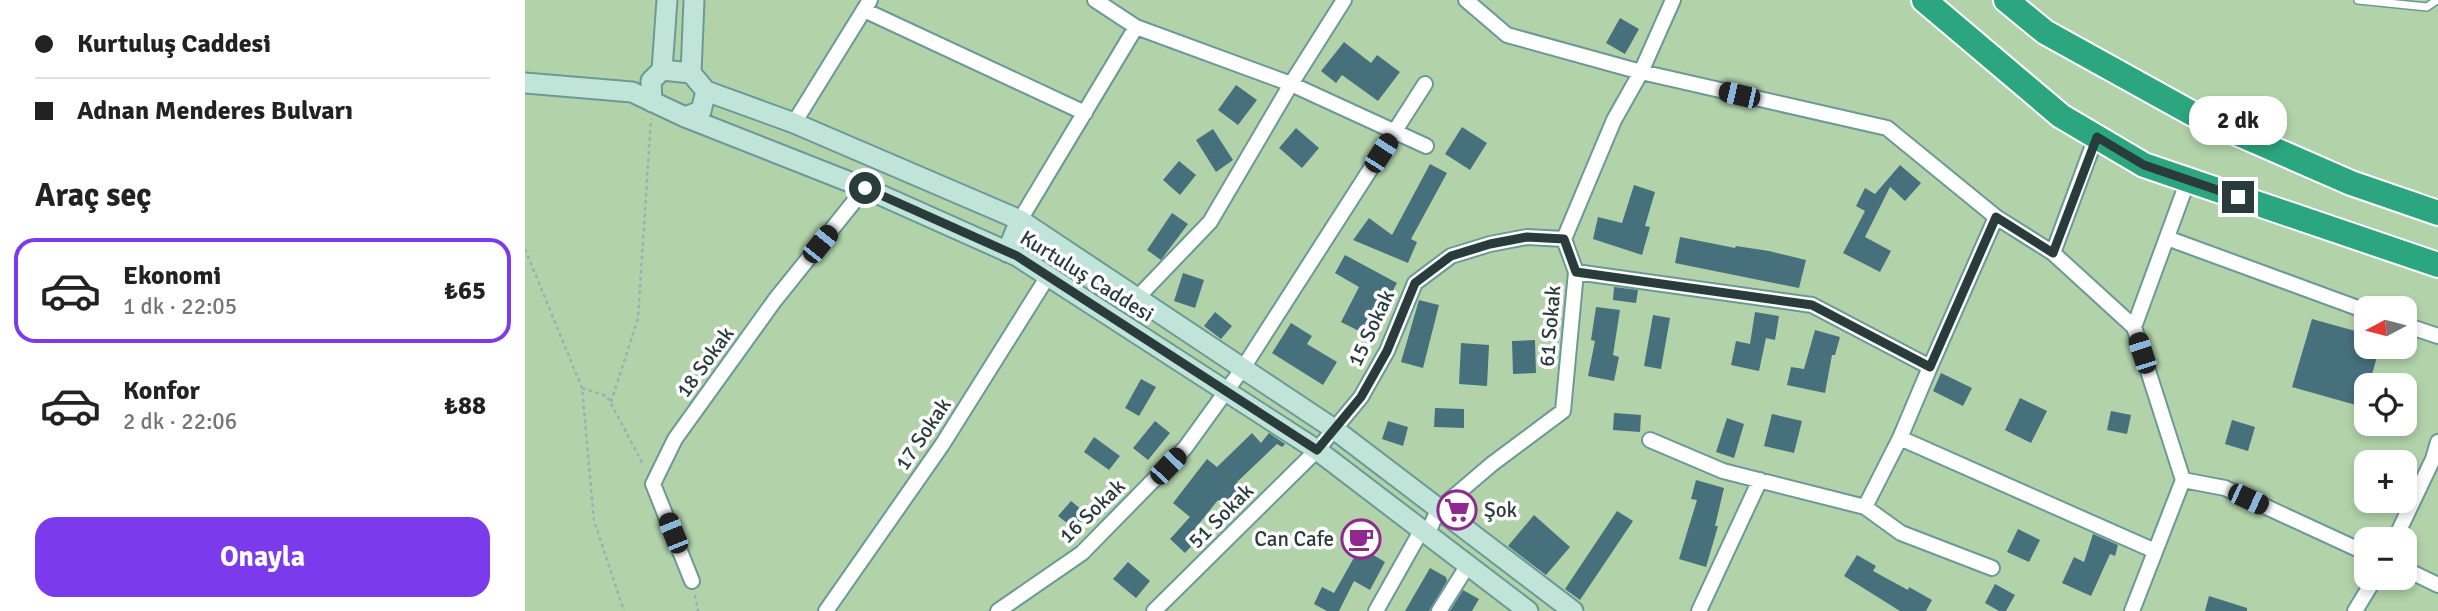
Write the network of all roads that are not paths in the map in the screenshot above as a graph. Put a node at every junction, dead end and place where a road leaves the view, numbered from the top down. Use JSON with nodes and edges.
{"nodes":[{"id":1,"x":667,"y":0,"type":"edge"},
{"id":2,"x":694,"y":0,"type":"edge"},
{"id":3,"x":1095,"y":0,"type":"edge"},
{"id":4,"x":1344,"y":0,"type":"edge"},
{"id":5,"x":1465,"y":0,"type":"edge"},
{"id":6,"x":1673,"y":0,"type":"edge"},
{"id":7,"x":1924,"y":0,"type":"edge"},
{"id":8,"x":2006,"y":0,"type":"edge"},
{"id":9,"x":2358,"y":0,"type":"edge"},
{"id":10,"x":2437,"y":0,"type":"edge"},
{"id":11,"x":867,"y":5,"type":"edge"},
{"id":12,"x":1136,"y":27,"type":"junction"},
{"id":13,"x":1641,"y":72,"type":"junction"},
{"id":14,"x":691,"y":73,"type":"junction"},
{"id":15,"x":657,"y":76,"type":"junction"},
{"id":16,"x":525,"y":83,"type":"edge"},
{"id":17,"x":1291,"y":84,"type":"junction"},
{"id":18,"x":1425,"y":84,"type":"dead end"},
{"id":19,"x":705,"y":91,"type":"junction"},
{"id":20,"x":632,"y":92,"type":"junction"},
{"id":21,"x":652,"y":102,"type":"junction"},
{"id":22,"x":1085,"y":113,"type":"junction"},
{"id":23,"x":685,"y":117,"type":"junction"},
{"id":24,"x":795,"y":122,"type":"junction"},
{"id":25,"x":1395,"y":132,"type":"junction"},
{"id":26,"x":2097,"y":137,"type":"junction"},
{"id":27,"x":1426,"y":146,"type":"dead end"},
{"id":28,"x":2188,"y":180,"type":"junction"},
{"id":29,"x":865,"y":188,"type":"junction"},
{"id":30,"x":2438,"y":213,"type":"edge"},
{"id":31,"x":1996,"y":217,"type":"junction"},
{"id":32,"x":1020,"y":219,"type":"junction"},
{"id":33,"x":2167,"y":238,"type":"junction"},
{"id":34,"x":1564,"y":239,"type":"junction"},
{"id":35,"x":1007,"y":252,"type":"junction"},
{"id":36,"x":2053,"y":253,"type":"junction"},
{"id":37,"x":2438,"y":265,"type":"edge"},
{"id":38,"x":1576,"y":272,"type":"junction"},
{"id":39,"x":1048,"y":276,"type":"junction"},
{"id":40,"x":1137,"y":298,"type":"junction"},
{"id":41,"x":2354,"y":307,"type":"edge"},
{"id":42,"x":2134,"y":327,"type":"junction"},
{"id":43,"x":2417,"y":329,"type":"edge"},
{"id":44,"x":2438,"y":336,"type":"edge"},
{"id":45,"x":1930,"y":367,"type":"junction"},
{"id":46,"x":1243,"y":368,"type":"junction"},
{"id":47,"x":1226,"y":391,"type":"junction"},
{"id":48,"x":1334,"y":429,"type":"junction"},
{"id":49,"x":1900,"y":438,"type":"junction"},
{"id":50,"x":1650,"y":440,"type":"dead end"},
{"id":51,"x":2438,"y":442,"type":"edge"},
{"id":52,"x":1317,"y":450,"type":"junction"},
{"id":53,"x":1760,"y":480,"type":"junction"},
{"id":54,"x":2183,"y":480,"type":"junction"},
{"id":55,"x":1865,"y":507,"type":"junction"},
{"id":56,"x":1439,"y":510,"type":"junction"},
{"id":57,"x":2401,"y":527,"type":"edge"},
{"id":58,"x":1424,"y":533,"type":"junction"},
{"id":59,"x":2354,"y":547,"type":"edge"},
{"id":60,"x":2155,"y":551,"type":"junction"},
{"id":61,"x":1468,"y":565,"type":"junction"},
{"id":62,"x":1992,"y":568,"type":"dead end"},
{"id":63,"x":2417,"y":575,"type":"edge"},
{"id":64,"x":692,"y":581,"type":"dead end"},
{"id":65,"x":2438,"y":585,"type":"edge"},
{"id":66,"x":2368,"y":590,"type":"edge"},
{"id":67,"x":1166,"y":606,"type":"edge"},
{"id":68,"x":826,"y":611,"type":"edge"},
{"id":69,"x":998,"y":611,"type":"edge"},
{"id":70,"x":1154,"y":611,"type":"edge"},
{"id":71,"x":1376,"y":611,"type":"edge"},
{"id":72,"x":1439,"y":611,"type":"edge"},
{"id":73,"x":1528,"y":611,"type":"edge"},
{"id":74,"x":1573,"y":611,"type":"edge"},
{"id":75,"x":1699,"y":611,"type":"edge"},
{"id":76,"x":2132,"y":611,"type":"edge"},
{"id":77,"x":2355,"y":611,"type":"edge"}],
"edges":[{"from":1,"to":15,"type":"street"},
{"from":2,"to":14,"type":"street"},
{"from":3,"to":12,"type":"street"},
{"from":4,"to":17,"type":"street"},
{"from":5,"to":13,"type":"street"},
{"from":6,"to":13,"type":"street"},
{"from":7,"to":26,"type":"highway"},
{"from":8,"to":30,"type":"highway"},
{"from":9,"to":10,"type":"lane"},
{"from":11,"to":22,"type":"street"},
{"from":11,"to":24,"type":"street"},
{"from":12,"to":17,"type":"street"},
{"from":12,"to":22,"type":"street"},
{"from":13,"to":31,"type":"street"},
{"from":13,"to":34,"type":"street"},
{"from":14,"to":15,"type":"street"},
{"from":14,"to":19,"type":"street"},
{"from":15,"to":20,"type":"street"},
{"from":15,"to":21,"type":"street"},
{"from":16,"to":20,"type":"street","name":"Kurtuluş Caddesi"},
{"from":17,"to":25,"type":"street"},
{"from":17,"to":40,"type":"street"},
{"from":18,"to":25,"type":"street","name":"16 Sokak"},
{"from":19,"to":23,"type":"street"},
{"from":19,"to":24,"type":"street"},
{"from":20,"to":21,"type":"street","name":"Kurtuluş Caddesi"},
{"from":21,"to":23,"type":"street","name":"Kurtuluş Caddesi"},
{"from":22,"to":32,"type":"street"},
{"from":23,"to":29,"type":"street","name":"Kurtuluş Caddesi"},
{"from":24,"to":32,"type":"street"},
{"from":25,"to":27,"type":"street"},
{"from":25,"to":46,"type":"street","name":"16 Sokak"},
{"from":26,"to":28,"type":"highway"},
{"from":26,"to":36,"type":"street"},
{"from":28,"to":33,"type":"street"},
{"from":28,"to":37,"type":"highway"},
{"from":29,"to":35,"type":"street","name":"Kurtuluş Caddesi"},
{"from":29,"to":64,"type":"street","name":"18 Sokak"},
{"from":31,"to":36,"type":"street"},
{"from":31,"to":45,"type":"street"},
{"from":32,"to":35,"type":"street"},
{"from":32,"to":40,"type":"street"},
{"from":33,"to":41,"type":"street"},
{"from":33,"to":42,"type":"street"},
{"from":34,"to":38,"type":"street","name":"61 Sokak"},
{"from":34,"to":48,"type":"street","name":"15 Sokak"},
{"from":35,"to":39,"type":"street","name":"Kurtuluş Caddesi"},
{"from":36,"to":42,"type":"street"},
{"from":38,"to":45,"type":"street"},
{"from":38,"to":56,"type":"street","name":"61 Sokak"},
{"from":39,"to":47,"type":"street","name":"Kurtuluş Caddesi"},
{"from":39,"to":68,"type":"street","name":"17 Sokak"},
{"from":40,"to":46,"type":"street"},
{"from":42,"to":54,"type":"street"},
{"from":43,"to":44,"type":"street"},
{"from":45,"to":49,"type":"street"},
{"from":46,"to":47,"type":"street","name":"16 Sokak"},
{"from":46,"to":48,"type":"street"},
{"from":47,"to":52,"type":"street","name":"Kurtuluş Caddesi"},
{"from":47,"to":69,"type":"street","name":"16 Sokak"},
{"from":48,"to":52,"type":"street","name":"15 Sokak"},
{"from":48,"to":56,"type":"street"},
{"from":49,"to":55,"type":"street"},
{"from":49,"to":60,"type":"street"},
{"from":50,"to":53,"type":"street"},
{"from":51,"to":57,"type":"street"},
{"from":52,"to":58,"type":"street","name":"Kurtuluş Caddesi"},
{"from":52,"to":67,"type":"street","name":"51 Sokak"},
{"from":53,"to":55,"type":"street"},
{"from":53,"to":75,"type":"street"},
{"from":54,"to":59,"type":"street"},
{"from":54,"to":60,"type":"street"},
{"from":55,"to":62,"type":"street"},
{"from":56,"to":58,"type":"street","name":"61 Sokak"},
{"from":56,"to":74,"type":"street"},
{"from":58,"to":61,"type":"street","name":"Kurtuluş Caddesi"},
{"from":58,"to":71,"type":"street","name":"61 Sokak"},
{"from":60,"to":76,"type":"street"},
{"from":61,"to":72,"type":"street"},
{"from":61,"to":73,"type":"street","name":"Kurtuluş Caddesi"},
{"from":63,"to":65,"type":"street"},
{"from":66,"to":77,"type":"street"},
{"from":67,"to":70,"type":"street","name":"51 Sokak"}]}
